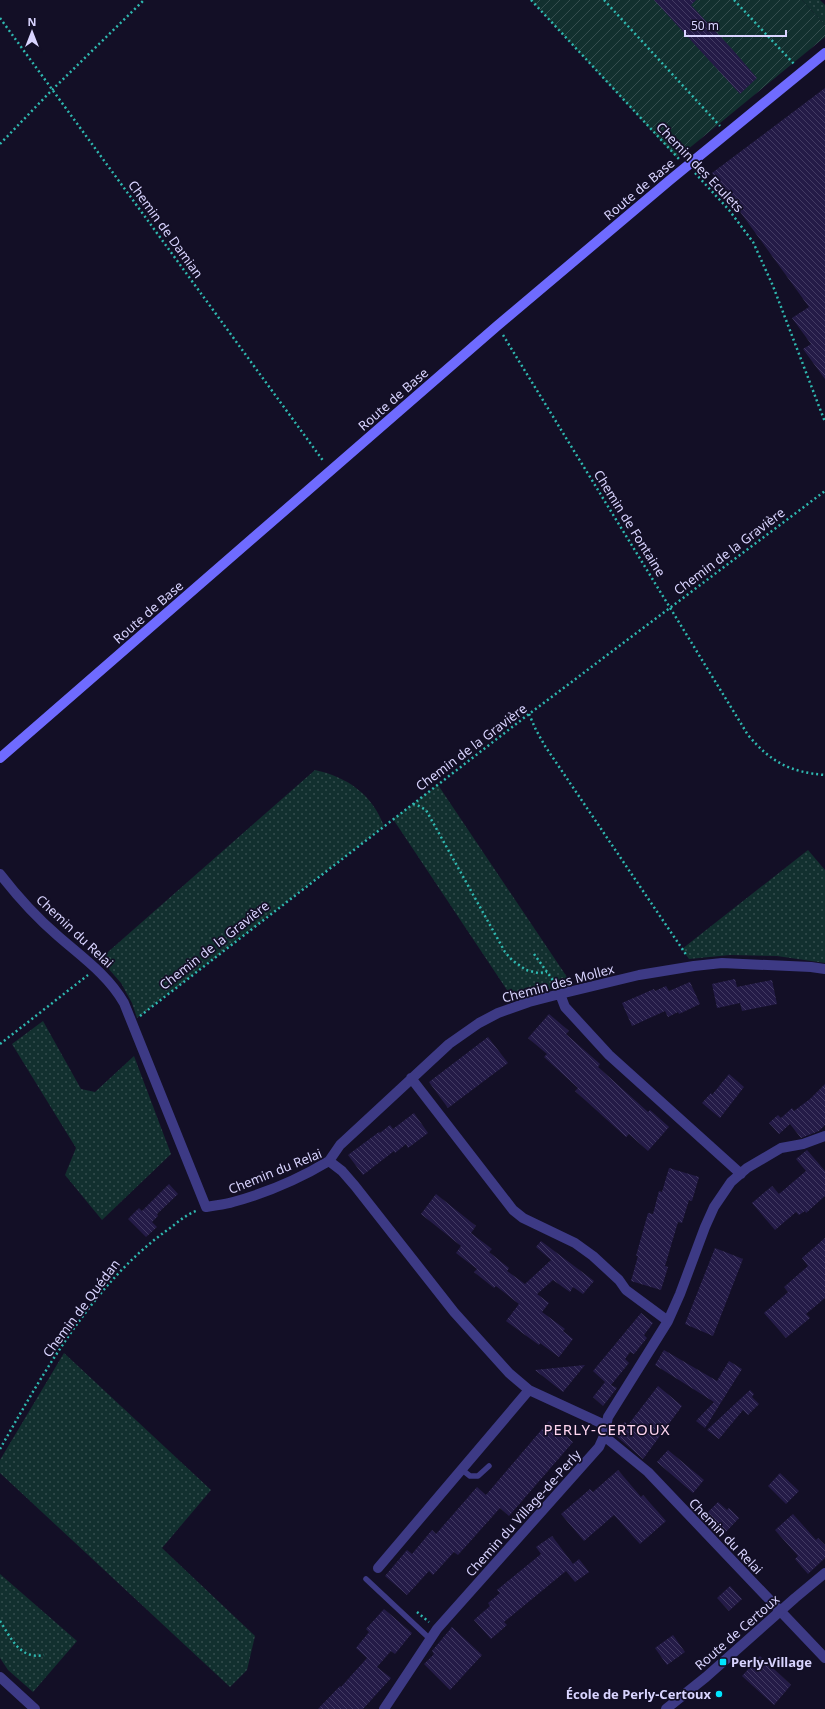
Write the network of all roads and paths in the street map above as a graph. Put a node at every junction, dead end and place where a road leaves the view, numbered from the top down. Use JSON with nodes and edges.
{"nodes":[{"id":1,"x":144,"y":0,"type":"edge"},
{"id":2,"x":531,"y":0,"type":"edge"},
{"id":3,"x":604,"y":0,"type":"edge"},
{"id":4,"x":734,"y":0,"type":"edge"},
{"id":5,"x":0,"y":18,"type":"edge"},
{"id":6,"x":825,"y":53,"type":"edge"},
{"id":7,"x":825,"y":60,"type":"edge"},
{"id":8,"x":805,"y":70,"type":"junction"},
{"id":9,"x":52,"y":90,"type":"junction"},
{"id":10,"x":727,"y":133,"type":"junction"},
{"id":11,"x":0,"y":144,"type":"edge"},
{"id":12,"x":688,"y":165,"type":"junction"},
{"id":13,"x":497,"y":326,"type":"junction"},
{"id":14,"x":825,"y":422,"type":"edge"},
{"id":15,"x":317,"y":452,"type":"dead end"},
{"id":16,"x":825,"y":491,"type":"edge"},
{"id":17,"x":670,"y":607,"type":"junction"},
{"id":18,"x":530,"y":714,"type":"junction"},
{"id":19,"x":0,"y":758,"type":"edge"},
{"id":20,"x":825,"y":776,"type":"edge"},
{"id":21,"x":412,"y":804,"type":"junction"},
{"id":22,"x":0,"y":874,"type":"edge"},
{"id":23,"x":534,"y":954,"type":"dead end"},
{"id":24,"x":694,"y":966,"type":"junction"},
{"id":25,"x":95,"y":967,"type":"junction"},
{"id":26,"x":825,"y":969,"type":"edge"},
{"id":27,"x":546,"y":972,"type":"junction"},
{"id":28,"x":560,"y":994,"type":"junction"},
{"id":29,"x":131,"y":1022,"type":"junction"},
{"id":30,"x":0,"y":1044,"type":"edge"},
{"id":31,"x":411,"y":1078,"type":"junction"},
{"id":32,"x":825,"y":1136,"type":"edge"},
{"id":33,"x":329,"y":1161,"type":"junction"},
{"id":34,"x":741,"y":1174,"type":"junction"},
{"id":35,"x":206,"y":1206,"type":"junction"},
{"id":36,"x":668,"y":1321,"type":"junction"},
{"id":37,"x":529,"y":1390,"type":"junction"},
{"id":38,"x":606,"y":1425,"type":"junction"},
{"id":39,"x":604,"y":1436,"type":"junction"},
{"id":40,"x":0,"y":1449,"type":"edge"},
{"id":41,"x":489,"y":1466,"type":"dead end"},
{"id":42,"x":461,"y":1469,"type":"junction"},
{"id":43,"x":378,"y":1568,"type":"dead end"},
{"id":44,"x":825,"y":1573,"type":"edge"},
{"id":45,"x":366,"y":1579,"type":"dead end"},
{"id":46,"x":416,"y":1611,"type":"dead end"},
{"id":47,"x":780,"y":1611,"type":"junction"},
{"id":48,"x":0,"y":1621,"type":"edge"},
{"id":49,"x":437,"y":1629,"type":"junction"},
{"id":50,"x":429,"y":1638,"type":"junction"},
{"id":51,"x":44,"y":1655,"type":"dead end"},
{"id":52,"x":825,"y":1658,"type":"edge"},
{"id":53,"x":0,"y":1676,"type":"edge"},
{"id":54,"x":35,"y":1709,"type":"edge"},
{"id":55,"x":384,"y":1709,"type":"edge"},
{"id":56,"x":666,"y":1709,"type":"edge"}],
"edges":[{"from":1,"to":9,"type":"path"},
{"from":2,"to":12,"type":"path","name":"Chemin des Eculets"},
{"from":3,"to":10,"type":"path"},
{"from":4,"to":8,"type":"path"},
{"from":5,"to":9,"type":"path","name":"Chemin de Damian"},
{"from":6,"to":8,"type":"main road","name":"Route de Base"},
{"from":7,"to":8,"type":"main road","name":"Route de Base"},
{"from":8,"to":10,"type":"main road","name":"Route de Base"},
{"from":9,"to":11,"type":"path"},
{"from":9,"to":15,"type":"path","name":"Chemin de Damian"},
{"from":10,"to":12,"type":"main road","name":"Route de Base"},
{"from":12,"to":13,"type":"main road","name":"Route de Base"},
{"from":12,"to":14,"type":"path","name":"Chemin des Eculets"},
{"from":13,"to":17,"type":"path","name":"Chemin de Fontaine"},
{"from":13,"to":19,"type":"main road","name":"Route de Base"},
{"from":16,"to":17,"type":"path","name":"Chemin de la Gravière"},
{"from":17,"to":18,"type":"path","name":"Chemin de la Gravière"},
{"from":17,"to":20,"type":"path","name":"Chemin de Fontaine"},
{"from":18,"to":21,"type":"path","name":"Chemin de la Gravière"},
{"from":18,"to":24,"type":"path"},
{"from":21,"to":27,"type":"path"},
{"from":21,"to":29,"type":"path","name":"Chemin de la Gravière"},
{"from":22,"to":25,"type":"street","name":"Chemin du Relai"},
{"from":23,"to":27,"type":"path"},
{"from":24,"to":26,"type":"street","name":"Chemin des Mollex"},
{"from":24,"to":28,"type":"street","name":"Chemin des Mollex"},
{"from":25,"to":29,"type":"street","name":"Chemin du Relai"},
{"from":25,"to":30,"type":"path"},
{"from":27,"to":28,"type":"path"},
{"from":28,"to":31,"type":"street","name":"Chemin des Mollex"},
{"from":28,"to":34,"type":"street"},
{"from":29,"to":35,"type":"street","name":"Chemin du Relai"},
{"from":31,"to":33,"type":"street","name":"Chemin des Mollex"},
{"from":31,"to":36,"type":"street"},
{"from":32,"to":34,"type":"street","name":"Chemin du Village-de-Perly"},
{"from":33,"to":35,"type":"street","name":"Chemin du Relai"},
{"from":33,"to":37,"type":"street","name":"Chemin du Relai"},
{"from":34,"to":36,"type":"street","name":"Chemin du Village-de-Perly"},
{"from":35,"to":40,"type":"path","name":"Chemin de Quédan"},
{"from":36,"to":38,"type":"street","name":"Chemin du Village-de-Perly"},
{"from":37,"to":38,"type":"street","name":"Chemin du Relai"},
{"from":37,"to":42,"type":"street"},
{"from":38,"to":39,"type":"street","name":"Chemin du Village-de-Perly"},
{"from":39,"to":47,"type":"street","name":"Chemin du Relai"},
{"from":39,"to":49,"type":"street","name":"Chemin du Village-de-Perly"},
{"from":41,"to":42,"type":"lane"},
{"from":42,"to":43,"type":"street"},
{"from":44,"to":47,"type":"street","name":"Route de Certoux"},
{"from":45,"to":50,"type":"lane"},
{"from":46,"to":49,"type":"path"},
{"from":47,"to":52,"type":"street","name":"Chemin du Relai"},
{"from":47,"to":56,"type":"street","name":"Route de Certoux"},
{"from":48,"to":51,"type":"path"},
{"from":49,"to":50,"type":"street","name":"Chemin du Village-de-Perly"},
{"from":50,"to":55,"type":"street","name":"Chemin du Village-de-Perly"},
{"from":53,"to":54,"type":"street"}]}
